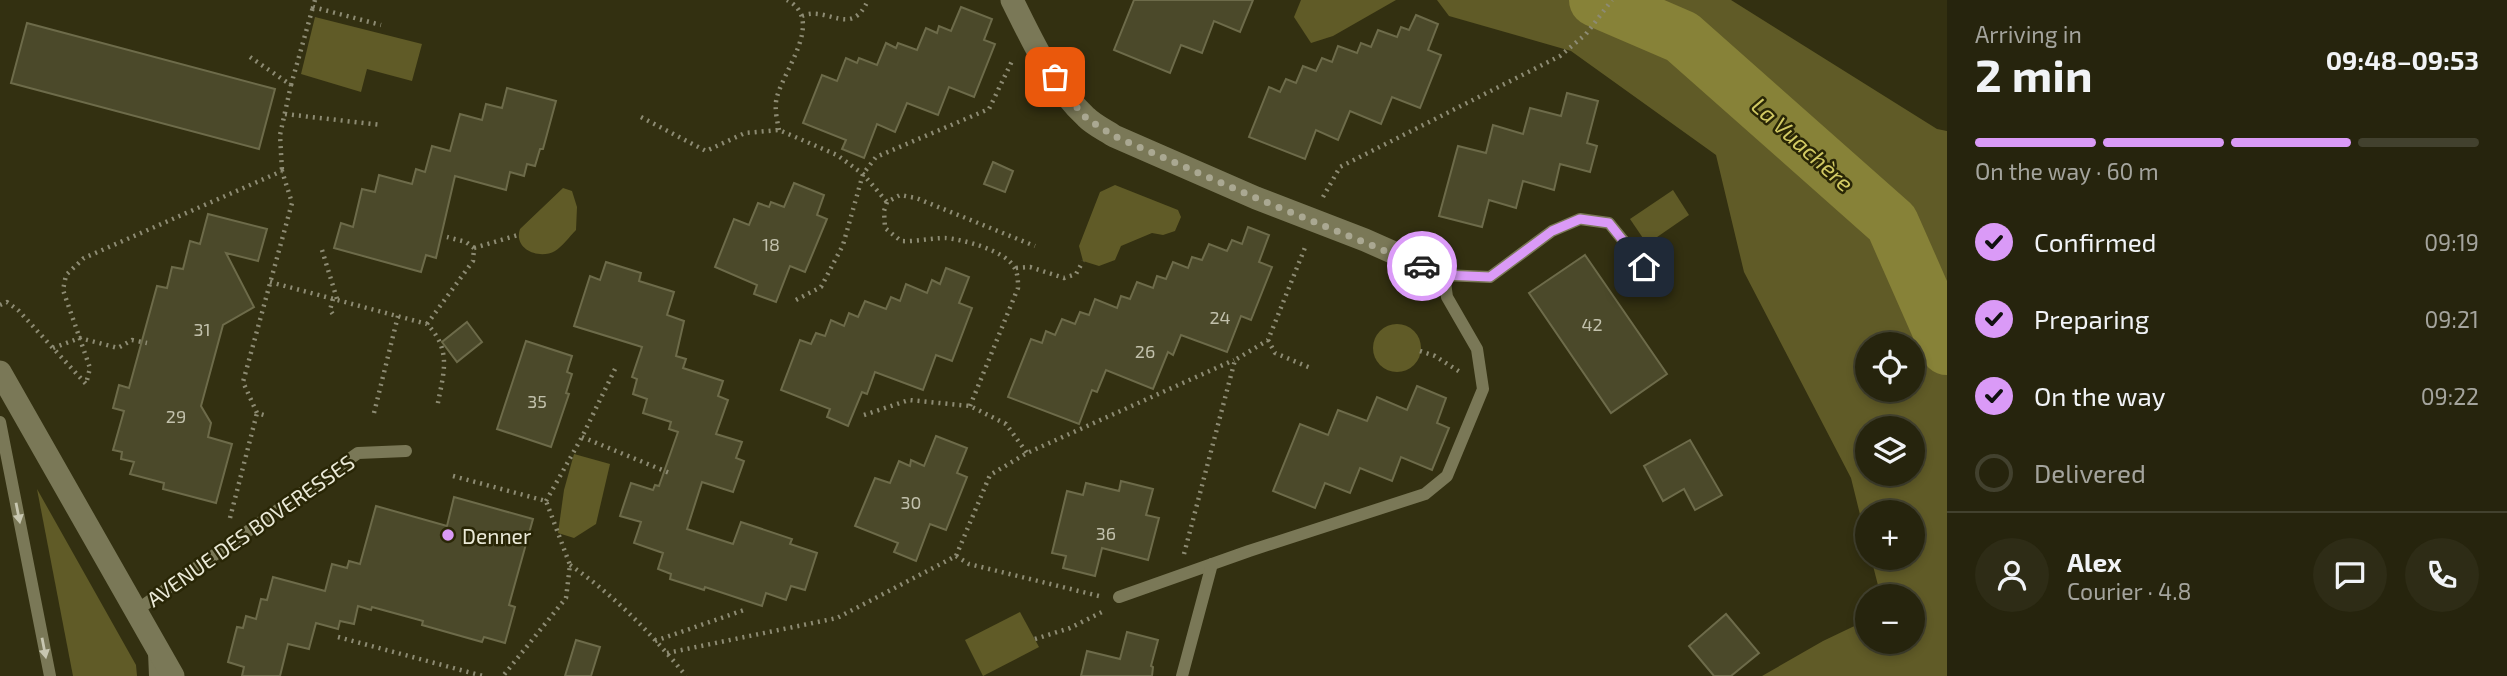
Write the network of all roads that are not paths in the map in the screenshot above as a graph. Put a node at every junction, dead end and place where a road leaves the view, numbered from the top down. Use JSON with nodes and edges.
{"nodes":[{"id":1,"x":1012,"y":0,"type":"edge"},
{"id":2,"x":1644,"y":267,"type":"dead end"},
{"id":3,"x":1444,"y":275,"type":"junction"},
{"id":4,"x":0,"y":372,"type":"edge"},
{"id":5,"x":0,"y":422,"type":"edge"},
{"id":6,"x":406,"y":451,"type":"dead end"},
{"id":7,"x":1212,"y":564,"type":"junction"},
{"id":8,"x":1119,"y":597,"type":"road end"},
{"id":9,"x":137,"y":610,"type":"junction"},
{"id":10,"x":153,"y":638,"type":"junction"},
{"id":11,"x":50,"y":676,"type":"edge"},
{"id":12,"x":155,"y":676,"type":"edge"},
{"id":13,"x":173,"y":676,"type":"edge"},
{"id":14,"x":1182,"y":676,"type":"edge"}],
"edges":[{"from":1,"to":3,"type":"street"},
{"from":2,"to":3,"type":"lane"},
{"from":3,"to":7,"type":"lane"},
{"from":4,"to":9,"type":"street","name":"AVENUE DES BOVERESSES"},
{"from":5,"to":11,"type":"lane","one_way":true},
{"from":6,"to":9,"type":"lane","name":"AVENUE DES BOVERESSES"},
{"from":7,"to":8,"type":"lane"},
{"from":7,"to":14,"type":"lane"},
{"from":9,"to":10,"type":"street","name":"AVENUE DES BOVERESSES"},
{"from":10,"to":12,"type":"lane"},
{"from":10,"to":13,"type":"street","name":"AVENUE DES BOVERESSES"}]}
